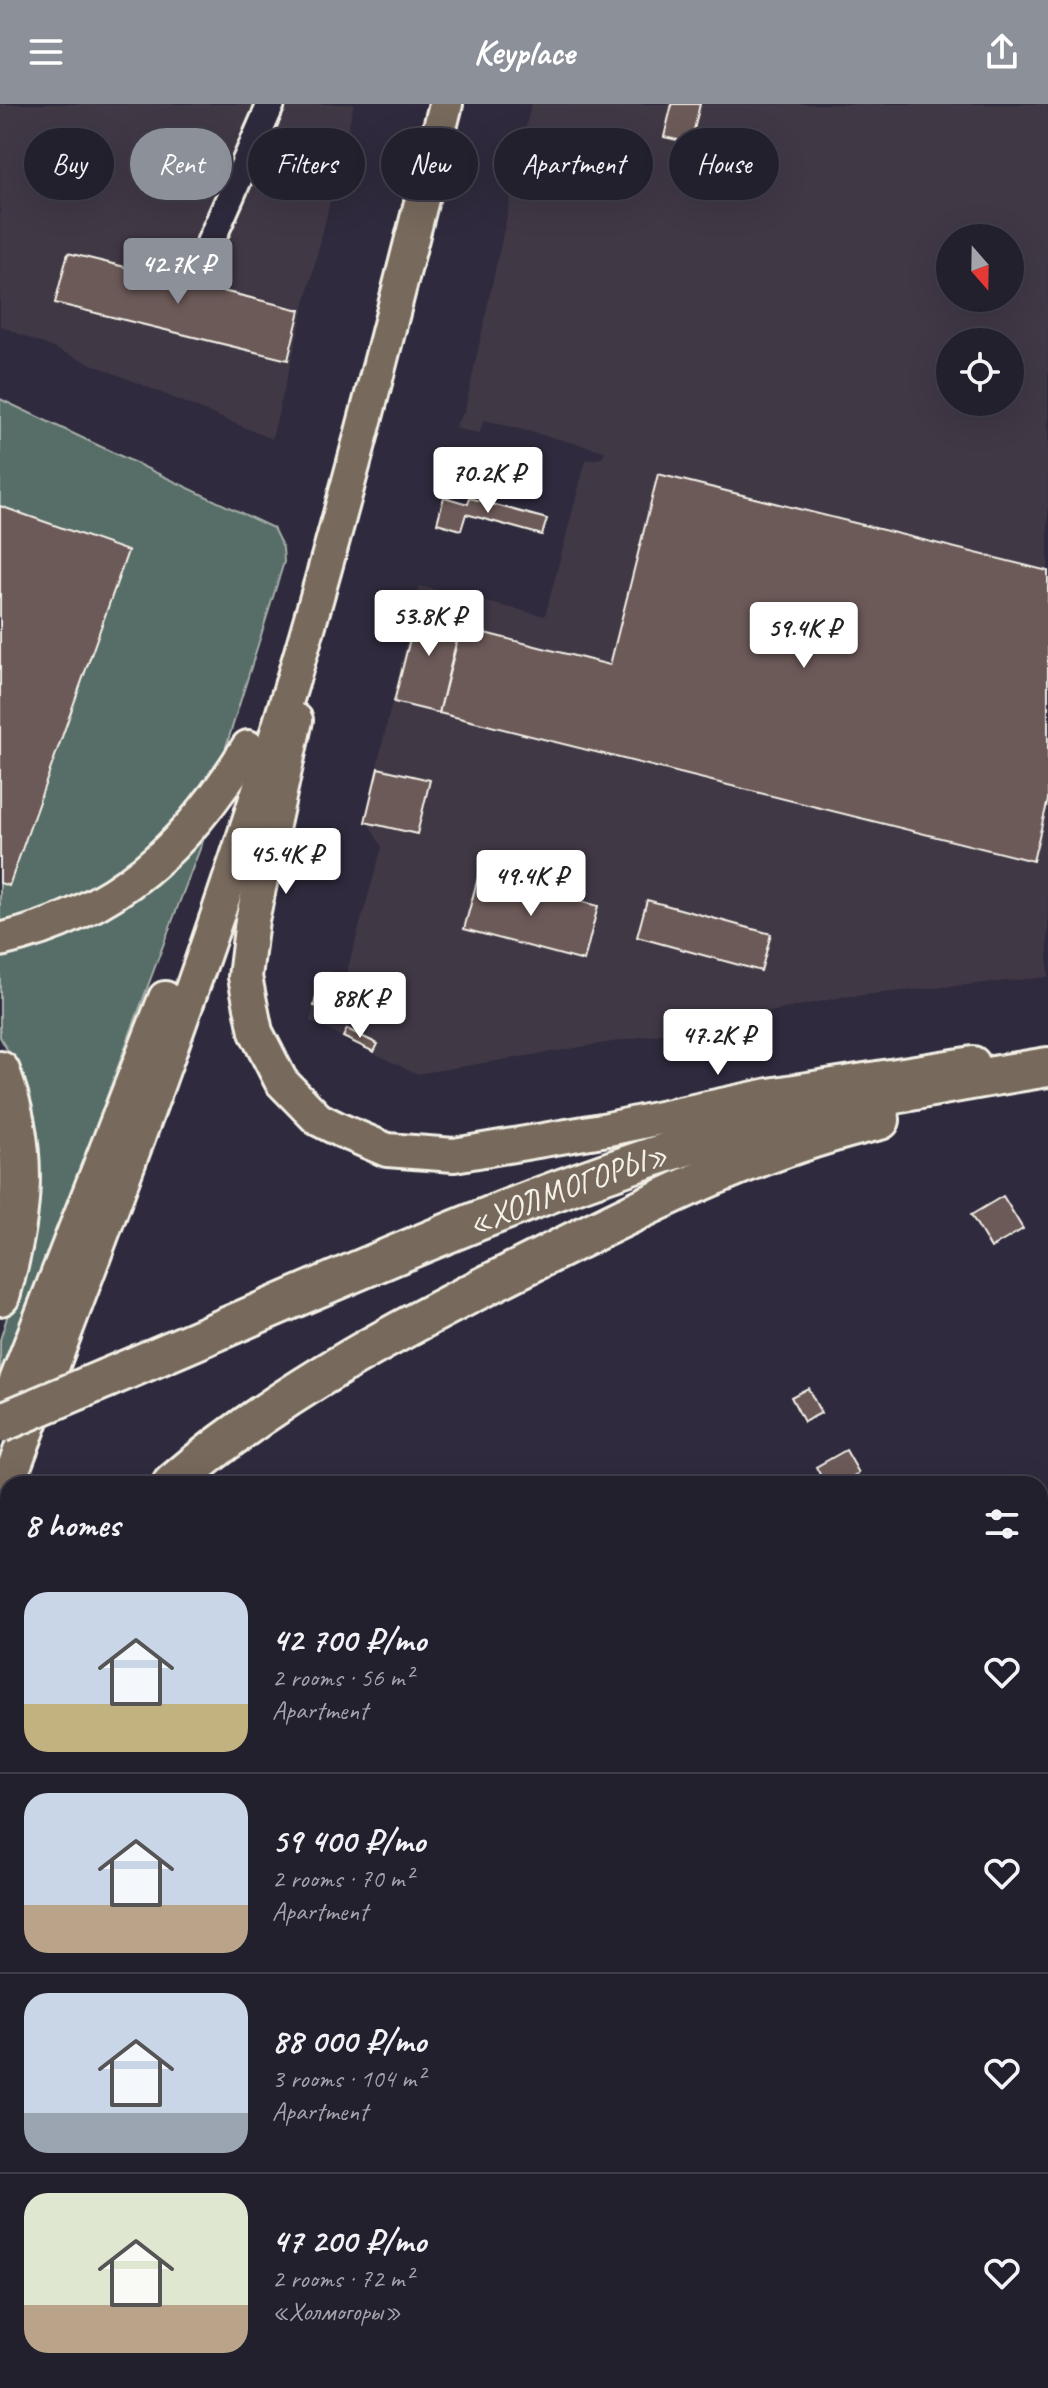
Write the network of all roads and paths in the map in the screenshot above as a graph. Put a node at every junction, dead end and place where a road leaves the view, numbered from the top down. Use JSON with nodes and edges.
{"nodes":[{"id":1,"x":271,"y":104,"type":"edge"},
{"id":2,"x":424,"y":104,"type":"edge"},
{"id":3,"x":446,"y":104,"type":"edge"},
{"id":4,"x":210,"y":243,"type":"dead end"},
{"id":5,"x":297,"y":663,"type":"junction"},
{"id":6,"x":248,"y":747,"type":"junction"},
{"id":7,"x":0,"y":940,"type":"edge"},
{"id":8,"x":1048,"y":1055,"type":"edge"},
{"id":9,"x":1048,"y":1067,"type":"edge"},
{"id":10,"x":0,"y":1071,"type":"edge"},
{"id":11,"x":1048,"y":1087,"type":"edge"},
{"id":12,"x":0,"y":1296,"type":"edge"},
{"id":13,"x":0,"y":1422,"type":"edge"},
{"id":14,"x":10,"y":1476,"type":"edge"},
{"id":15,"x":181,"y":1476,"type":"edge"}],
"edges":[{"from":1,"to":4,"type":"street"},
{"from":2,"to":6,"type":"main road"},
{"from":3,"to":5,"type":"main road"},
{"from":5,"to":8,"type":"main road"},
{"from":5,"to":14,"type":"main road"},
{"from":6,"to":7,"type":"main road"},
{"from":6,"to":13,"type":"main road"},
{"from":9,"to":13,"type":"highway","name":"«ХОЛМОГОРЫ»","bridge":true},
{"from":10,"to":12,"type":"highway"},
{"from":11,"to":15,"type":"highway","name":"«ХОЛМОГОРЫ»"}]}
